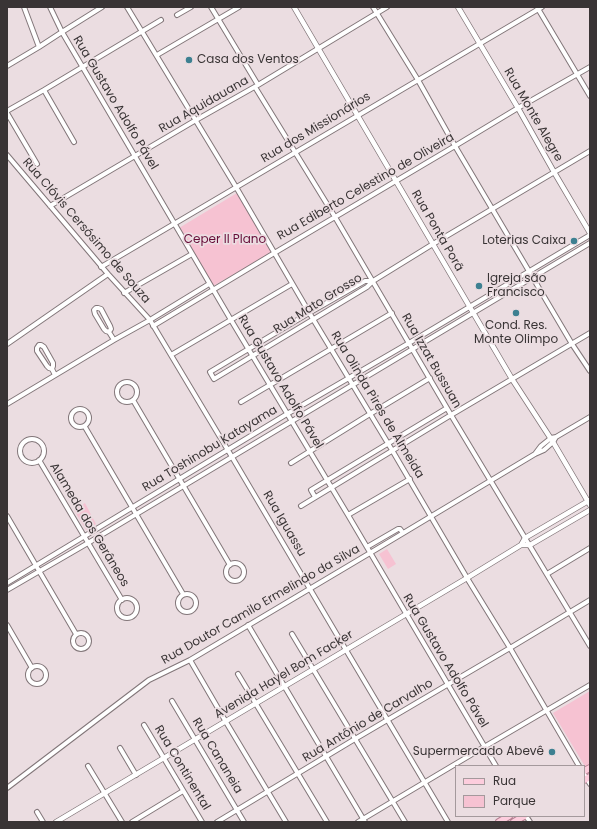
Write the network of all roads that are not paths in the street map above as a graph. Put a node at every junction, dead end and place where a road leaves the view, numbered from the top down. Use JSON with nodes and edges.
{"nodes":[{"id":1,"x":24,"y":7,"type":"edge"},
{"id":2,"x":50,"y":7,"type":"edge"},
{"id":3,"x":102,"y":7,"type":"edge"},
{"id":4,"x":127,"y":7,"type":"edge"},
{"id":5,"x":191,"y":7,"type":"edge"},
{"id":6,"x":211,"y":7,"type":"edge"},
{"id":7,"x":239,"y":7,"type":"edge"},
{"id":8,"x":294,"y":7,"type":"edge"},
{"id":9,"x":373,"y":7,"type":"edge"},
{"id":10,"x":387,"y":7,"type":"edge"},
{"id":11,"x":458,"y":7,"type":"edge"},
{"id":12,"x":539,"y":8,"type":"edge"},
{"id":13,"x":377,"y":13,"type":"junction"},
{"id":14,"x":177,"y":15,"type":"dead end"},
{"id":15,"x":218,"y":19,"type":"junction"},
{"id":16,"x":161,"y":20,"type":"dead end"},
{"id":17,"x":142,"y":31,"type":"junction"},
{"id":18,"x":62,"y":32,"type":"junction"},
{"id":19,"x":481,"y":43,"type":"junction"},
{"id":20,"x":39,"y":47,"type":"junction"},
{"id":21,"x":318,"y":48,"type":"junction"},
{"id":22,"x":157,"y":55,"type":"junction"},
{"id":23,"x":7,"y":66,"type":"edge"},
{"id":24,"x":82,"y":67,"type":"junction"},
{"id":25,"x":590,"y":67,"type":"edge"},
{"id":26,"x":577,"y":74,"type":"junction"},
{"id":27,"x":418,"y":80,"type":"junction"},
{"id":28,"x":256,"y":86,"type":"junction"},
{"id":29,"x":44,"y":90,"type":"junction"},
{"id":30,"x":590,"y":96,"type":"edge"},
{"id":31,"x":518,"y":108,"type":"junction"},
{"id":32,"x":7,"y":112,"type":"edge"},
{"id":33,"x":357,"y":115,"type":"junction"},
{"id":34,"x":196,"y":120,"type":"junction"},
{"id":35,"x":74,"y":142,"type":"dead end"},
{"id":36,"x":456,"y":146,"type":"junction"},
{"id":37,"x":590,"y":151,"type":"edge"},
{"id":38,"x":296,"y":152,"type":"junction"},
{"id":39,"x":7,"y":155,"type":"edge"},
{"id":40,"x":135,"y":156,"type":"junction"},
{"id":41,"x":37,"y":164,"type":"dead end"},
{"id":42,"x":554,"y":172,"type":"junction"},
{"id":43,"x":396,"y":181,"type":"junction"},
{"id":44,"x":236,"y":187,"type":"junction"},
{"id":45,"x":50,"y":206,"type":"junction"},
{"id":46,"x":492,"y":209,"type":"junction"},
{"id":47,"x":335,"y":217,"type":"junction"},
{"id":48,"x":175,"y":224,"type":"junction"},
{"id":49,"x":590,"y":234,"type":"edge"},
{"id":50,"x":590,"y":243,"type":"edge"},
{"id":51,"x":433,"y":244,"type":"junction"},
{"id":52,"x":274,"y":253,"type":"junction"},
{"id":53,"x":192,"y":254,"type":"junction"},
{"id":54,"x":101,"y":267,"type":"junction"},
{"id":55,"x":529,"y":271,"type":"junction"},
{"id":56,"x":108,"y":274,"type":"junction"},
{"id":57,"x":534,"y":278,"type":"junction"},
{"id":58,"x":372,"y":281,"type":"junction"},
{"id":59,"x":210,"y":284,"type":"junction"},
{"id":60,"x":292,"y":284,"type":"junction"},
{"id":61,"x":213,"y":290,"type":"junction"},
{"id":62,"x":124,"y":293,"type":"junction"},
{"id":63,"x":469,"y":306,"type":"junction"},
{"id":64,"x":309,"y":313,"type":"junction"},
{"id":65,"x":392,"y":313,"type":"junction"},
{"id":66,"x":473,"y":313,"type":"junction"},
{"id":67,"x":150,"y":320,"type":"junction"},
{"id":68,"x":230,"y":320,"type":"junction"},
{"id":69,"x":313,"y":320,"type":"junction"},
{"id":70,"x":153,"y":326,"type":"junction"},
{"id":71,"x":109,"y":332,"type":"junction"},
{"id":72,"x":590,"y":333,"type":"edge"},
{"id":73,"x":114,"y":340,"type":"junction"},
{"id":74,"x":409,"y":343,"type":"junction"},
{"id":75,"x":7,"y":344,"type":"edge"},
{"id":76,"x":572,"y":344,"type":"junction"},
{"id":77,"x":331,"y":348,"type":"junction"},
{"id":78,"x":248,"y":349,"type":"junction"},
{"id":79,"x":413,"y":349,"type":"junction"},
{"id":80,"x":171,"y":355,"type":"junction"},
{"id":81,"x":252,"y":355,"type":"junction"},
{"id":82,"x":52,"y":369,"type":"junction"},
{"id":83,"x":590,"y":371,"type":"edge"},
{"id":84,"x":55,"y":374,"type":"junction"},
{"id":85,"x":348,"y":378,"type":"junction"},
{"id":86,"x":430,"y":378,"type":"junction"},
{"id":87,"x":512,"y":379,"type":"junction"},
{"id":88,"x":352,"y":384,"type":"junction"},
{"id":89,"x":269,"y":385,"type":"junction"},
{"id":90,"x":133,"y":400,"type":"junction"},
{"id":91,"x":241,"y":402,"type":"dead end"},
{"id":92,"x":7,"y":404,"type":"edge"},
{"id":93,"x":447,"y":408,"type":"junction"},
{"id":94,"x":287,"y":414,"type":"junction"},
{"id":95,"x":370,"y":414,"type":"junction"},
{"id":96,"x":451,"y":415,"type":"junction"},
{"id":97,"x":590,"y":417,"type":"edge"},
{"id":98,"x":292,"y":421,"type":"junction"},
{"id":99,"x":85,"y":427,"type":"junction"},
{"id":100,"x":258,"y":432,"type":"junction"},
{"id":101,"x":262,"y":439,"type":"junction"},
{"id":102,"x":552,"y":440,"type":"junction"},
{"id":103,"x":389,"y":444,"type":"junction"},
{"id":104,"x":228,"y":450,"type":"junction"},
{"id":105,"x":392,"y":450,"type":"junction"},
{"id":106,"x":310,"y":451,"type":"junction"},
{"id":107,"x":232,"y":456,"type":"junction"},
{"id":108,"x":39,"y":460,"type":"junction"},
{"id":109,"x":291,"y":463,"type":"dead end"},
{"id":110,"x":410,"y":479,"type":"junction"},
{"id":111,"x":179,"y":480,"type":"junction"},
{"id":112,"x":326,"y":481,"type":"junction"},
{"id":113,"x":491,"y":481,"type":"junction"},
{"id":114,"x":183,"y":486,"type":"junction"},
{"id":115,"x":330,"y":487,"type":"junction"},
{"id":116,"x":315,"y":497,"type":"junction"},
{"id":117,"x":589,"y":502,"type":"edge"},
{"id":118,"x":301,"y":506,"type":"dead end"},
{"id":119,"x":132,"y":508,"type":"junction"},
{"id":120,"x":590,"y":510,"type":"edge"},
{"id":121,"x":135,"y":514,"type":"junction"},
{"id":122,"x":348,"y":515,"type":"junction"},
{"id":123,"x":7,"y":516,"type":"edge"},
{"id":124,"x":431,"y":516,"type":"junction"},
{"id":125,"x":404,"y":533,"type":"junction"},
{"id":126,"x":84,"y":537,"type":"junction"},
{"id":127,"x":525,"y":538,"type":"junction"},
{"id":128,"x":88,"y":543,"type":"junction"},
{"id":129,"x":521,"y":545,"type":"junction"},
{"id":130,"x":530,"y":545,"type":"junction"},
{"id":131,"x":367,"y":547,"type":"junction"},
{"id":132,"x":590,"y":548,"type":"edge"},
{"id":133,"x":370,"y":553,"type":"junction"},
{"id":134,"x":36,"y":565,"type":"junction"},
{"id":135,"x":230,"y":565,"type":"junction"},
{"id":136,"x":39,"y":571,"type":"junction"},
{"id":137,"x":547,"y":574,"type":"junction"},
{"id":138,"x":467,"y":578,"type":"junction"},
{"id":139,"x":7,"y":583,"type":"edge"},
{"id":140,"x":310,"y":589,"type":"junction"},
{"id":141,"x":7,"y":590,"type":"edge"},
{"id":142,"x":183,"y":594,"type":"junction"},
{"id":143,"x":122,"y":600,"type":"junction"},
{"id":144,"x":590,"y":600,"type":"edge"},
{"id":145,"x":570,"y":612,"type":"junction"},
{"id":146,"x":406,"y":615,"type":"junction"},
{"id":147,"x":7,"y":625,"type":"edge"},
{"id":148,"x":248,"y":626,"type":"junction"},
{"id":149,"x":76,"y":634,"type":"junction"},
{"id":150,"x":292,"y":634,"type":"dead end"},
{"id":151,"x":590,"y":646,"type":"edge"},
{"id":152,"x":510,"y":648,"type":"junction"},
{"id":153,"x":346,"y":650,"type":"junction"},
{"id":154,"x":190,"y":660,"type":"junction"},
{"id":155,"x":32,"y":668,"type":"junction"},
{"id":156,"x":313,"y":670,"type":"junction"},
{"id":157,"x":238,"y":674,"type":"dead end"},
{"id":158,"x":447,"y":685,"type":"junction"},
{"id":159,"x":590,"y":685,"type":"edge"},
{"id":160,"x":284,"y":687,"type":"junction"},
{"id":161,"x":172,"y":701,"type":"dead end"},
{"id":162,"x":256,"y":703,"type":"junction"},
{"id":163,"x":546,"y":711,"type":"junction"},
{"id":164,"x":388,"y":720,"type":"junction"},
{"id":165,"x":226,"y":722,"type":"junction"},
{"id":166,"x":144,"y":725,"type":"dead end"},
{"id":167,"x":355,"y":739,"type":"junction"},
{"id":168,"x":195,"y":740,"type":"junction"},
{"id":169,"x":484,"y":747,"type":"junction"},
{"id":170,"x":120,"y":748,"type":"dead end"},
{"id":171,"x":326,"y":756,"type":"junction"},
{"id":172,"x":164,"y":758,"type":"junction"},
{"id":173,"x":495,"y":765,"type":"edge"},
{"id":174,"x":578,"y":765,"type":"edge"},
{"id":175,"x":88,"y":766,"type":"dead end"},
{"id":176,"x":590,"y":768,"type":"edge"},
{"id":177,"x":298,"y":774,"type":"junction"},
{"id":178,"x":136,"y":775,"type":"junction"},
{"id":179,"x":586,"y":777,"type":"edge"},
{"id":180,"x":425,"y":782,"type":"junction"},
{"id":181,"x":7,"y":788,"type":"edge"},
{"id":182,"x":183,"y":791,"type":"junction"},
{"id":183,"x":268,"y":791,"type":"junction"},
{"id":184,"x":104,"y":794,"type":"junction"},
{"id":185,"x":392,"y":802,"type":"junction"},
{"id":186,"x":237,"y":810,"type":"junction"},
{"id":187,"x":37,"y":812,"type":"dead end"},
{"id":188,"x":507,"y":817,"type":"edge"},
{"id":189,"x":523,"y":817,"type":"edge"},
{"id":190,"x":364,"y":820,"type":"edge"},
{"id":191,"x":42,"y":822,"type":"edge"},
{"id":192,"x":56,"y":822,"type":"edge"},
{"id":193,"x":122,"y":822,"type":"edge"},
{"id":194,"x":132,"y":822,"type":"edge"},
{"id":195,"x":202,"y":822,"type":"edge"},
{"id":196,"x":217,"y":822,"type":"edge"},
{"id":197,"x":244,"y":822,"type":"edge"},
{"id":198,"x":286,"y":822,"type":"edge"},
{"id":199,"x":327,"y":822,"type":"edge"},
{"id":200,"x":358,"y":822,"type":"edge"},
{"id":201,"x":405,"y":822,"type":"edge"},
{"id":202,"x":448,"y":822,"type":"edge"},
{"id":203,"x":498,"y":822,"type":"edge"},
{"id":204,"x":514,"y":822,"type":"edge"}],
"edges":[{"from":1,"to":20,"type":"street"},
{"from":2,"to":18,"type":"street","name":"Rua Gustavo Adolfo Pável"},
{"from":3,"to":18,"type":"street"},
{"from":4,"to":17,"type":"street","name":"Rua Olinda Pires de Almeida"},
{"from":5,"to":14,"type":"street"},
{"from":6,"to":15,"type":"street","name":"Rua Izzat Bussuan"},
{"from":7,"to":15,"type":"street"},
{"from":8,"to":21,"type":"street","name":"Rua Ponta Porã"},
{"from":9,"to":13,"type":"street"},
{"from":10,"to":13,"type":"street","name":"Rua Aquidauana"},
{"from":11,"to":19,"type":"street","name":"Rua Monte Alegre"},
{"from":12,"to":19,"type":"street","name":"Rua dos Missionários"},
{"from":12,"to":26,"type":"street"},
{"from":13,"to":21,"type":"street","name":"Rua Aquidauana"},
{"from":13,"to":27,"type":"street"},
{"from":15,"to":22,"type":"street"},
{"from":15,"to":28,"type":"street","name":"Rua Izzat Bussuan"},
{"from":16,"to":17,"type":"street"},
{"from":17,"to":22,"type":"street","name":"Rua Olinda Pires de Almeida"},
{"from":17,"to":24,"type":"street"},
{"from":18,"to":20,"type":"street"},
{"from":18,"to":24,"type":"street","name":"Rua Gustavo Adolfo Pável"},
{"from":19,"to":27,"type":"street","name":"Rua dos Missionários"},
{"from":19,"to":31,"type":"street","name":"Rua Monte Alegre"},
{"from":20,"to":23,"type":"street"},
{"from":21,"to":28,"type":"street","name":"Rua Aquidauana"},
{"from":21,"to":33,"type":"street","name":"Rua Ponta Porã"},
{"from":22,"to":34,"type":"street","name":"Rua Olinda Pires de Almeida"},
{"from":24,"to":29,"type":"street"},
{"from":24,"to":40,"type":"street","name":"Rua Gustavo Adolfo Pável"},
{"from":25,"to":26,"type":"street","name":"Rua Ediberto Celestino de Oliveira"},
{"from":26,"to":30,"type":"street"},
{"from":26,"to":31,"type":"street","name":"Rua Ediberto Celestino de Oliveira"},
{"from":27,"to":33,"type":"street","name":"Rua dos Missionários"},
{"from":27,"to":36,"type":"street"},
{"from":28,"to":34,"type":"street","name":"Rua Aquidauana"},
{"from":28,"to":38,"type":"street","name":"Rua Izzat Bussuan"},
{"from":29,"to":32,"type":"street"},
{"from":29,"to":35,"type":"street"},
{"from":31,"to":36,"type":"street","name":"Rua Ediberto Celestino de Oliveira"},
{"from":31,"to":42,"type":"street","name":"Rua Monte Alegre"},
{"from":32,"to":41,"type":"street"},
{"from":33,"to":38,"type":"street","name":"Rua dos Missionários"},
{"from":33,"to":43,"type":"street","name":"Rua Ponta Porã"},
{"from":34,"to":40,"type":"street","name":"Rua Aquidauana"},
{"from":34,"to":44,"type":"street","name":"Rua Olinda Pires de Almeida"},
{"from":36,"to":43,"type":"street","name":"Rua Ediberto Celestino de Oliveira"},
{"from":36,"to":46,"type":"street"},
{"from":37,"to":42,"type":"street","name":"Rua Mato Grosso"},
{"from":38,"to":44,"type":"street","name":"Rua dos Missionários"},
{"from":38,"to":47,"type":"street","name":"Rua Izzat Bussuan"},
{"from":39,"to":45,"type":"street","name":"Rua Clóvis Cersósimo de Souza"},
{"from":40,"to":45,"type":"street","name":"Rua Aquidauana"},
{"from":40,"to":48,"type":"street","name":"Rua Gustavo Adolfo Pável"},
{"from":42,"to":46,"type":"street","name":"Rua Mato Grosso"},
{"from":42,"to":49,"type":"street","name":"Rua Monte Alegre"},
{"from":43,"to":47,"type":"street","name":"Rua Ediberto Celestino de Oliveira"},
{"from":43,"to":51,"type":"street","name":"Rua Ponta Porã"},
{"from":44,"to":48,"type":"street","name":"Rua dos Missionários"},
{"from":44,"to":52,"type":"street","name":"Rua Olinda Pires de Almeida"},
{"from":45,"to":54,"type":"street","name":"Rua Clóvis Cersósimo de Souza"},
{"from":46,"to":51,"type":"street","name":"Rua Mato Grosso"},
{"from":46,"to":55,"type":"street"},
{"from":47,"to":52,"type":"street","name":"Rua Ediberto Celestino de Oliveira"},
{"from":47,"to":58,"type":"street","name":"Rua Izzat Bussuan"},
{"from":48,"to":53,"type":"street","name":"Rua Gustavo Adolfo Pável"},
{"from":48,"to":54,"type":"street","name":"Rua dos Missionários"},
{"from":49,"to":55,"type":"street","name":"Rua Toshinobu Katayama"},
{"from":50,"to":57,"type":"street","name":"Rua Toshinobu Katayama"},
{"from":51,"to":58,"type":"street","name":"Rua Mato Grosso"},
{"from":51,"to":63,"type":"street","name":"Rua Ponta Porã"},
{"from":52,"to":60,"type":"street","name":"Rua Olinda Pires de Almeida"},
{"from":52,"to":61,"type":"street","name":"Rua Ediberto Celestino de Oliveira"},
{"from":53,"to":59,"type":"street","name":"Rua Gustavo Adolfo Pável"},
{"from":53,"to":62,"type":"street"},
{"from":54,"to":56,"type":"street","name":"Rua Clóvis Cersósimo de Souza"},
{"from":55,"to":57,"type":"street"},
{"from":55,"to":63,"type":"street","name":"Rua Toshinobu Katayama"},
{"from":56,"to":62,"type":"street","name":"Rua Clóvis Cersósimo de Souza"},
{"from":56,"to":75,"type":"street"},
{"from":57,"to":66,"type":"street","name":"Rua Toshinobu Katayama"},
{"from":57,"to":76,"type":"street"},
{"from":58,"to":64,"type":"street","name":"Rua Mato Grosso"},
{"from":58,"to":65,"type":"street","name":"Rua Izzat Bussuan"},
{"from":58,"to":69,"type":"street","name":"Rua Mato Grosso"},
{"from":59,"to":61,"type":"street","name":"Rua Gustavo Adolfo Pável"},
{"from":59,"to":67,"type":"street"},
{"from":60,"to":64,"type":"street","name":"Rua Olinda Pires de Almeida"},
{"from":60,"to":68,"type":"street"},
{"from":61,"to":68,"type":"street","name":"Rua Gustavo Adolfo Pável"},
{"from":61,"to":70,"type":"street","name":"Rua Ediberto Celestino de Oliveira"},
{"from":62,"to":67,"type":"street","name":"Rua Clóvis Cersósimo de Souza"},
{"from":63,"to":66,"type":"street","name":"Rua Ponta Porã"},
{"from":63,"to":74,"type":"street","name":"Rua Toshinobu Katayama"},
{"from":64,"to":69,"type":"street","name":"Rua Olinda Pires de Almeida"},
{"from":64,"to":78,"type":"street","name":"Rua Mato Grosso"},
{"from":65,"to":74,"type":"street","name":"Rua Izzat Bussuan"},
{"from":65,"to":77,"type":"street"},
{"from":66,"to":79,"type":"street","name":"Rua Toshinobu Katayama"},
{"from":66,"to":87,"type":"street","name":"Rua Ponta Porã"},
{"from":67,"to":70,"type":"street","name":"Rua Iguassu"},
{"from":67,"to":73,"type":"street"},
{"from":68,"to":78,"type":"street","name":"Rua Gustavo Adolfo Pável"},
{"from":68,"to":80,"type":"street"},
{"from":69,"to":77,"type":"street","name":"Rua Olinda Pires de Almeida"},
{"from":69,"to":81,"type":"street","name":"Rua Mato Grosso"},
{"from":70,"to":80,"type":"street","name":"Rua Iguassu"},
{"from":71,"to":71,"type":"street"},
{"from":71,"to":73,"type":"street"},
{"from":72,"to":76,"type":"street"},
{"from":73,"to":84,"type":"street"},
{"from":74,"to":79,"type":"street","name":"Rua Izzat Bussuan"},
{"from":74,"to":85,"type":"street","name":"Rua Toshinobu Katayama"},
{"from":76,"to":83,"type":"street"},
{"from":76,"to":87,"type":"street"},
{"from":77,"to":85,"type":"street","name":"Rua Olinda Pires de Almeida"},
{"from":77,"to":89,"type":"street"},
{"from":78,"to":81,"type":"street","name":"Rua Gustavo Adolfo Pável"},
{"from":78,"to":81,"type":"street","name":"Rua Mato Grosso"},
{"from":79,"to":86,"type":"street","name":"Rua Izzat Bussuan"},
{"from":79,"to":88,"type":"street","name":"Rua Toshinobu Katayama"},
{"from":80,"to":104,"type":"street","name":"Rua Iguassu"},
{"from":81,"to":89,"type":"street","name":"Rua Gustavo Adolfo Pável"},
{"from":82,"to":82,"type":"street"},
{"from":82,"to":84,"type":"street"},
{"from":84,"to":92,"type":"street"},
{"from":85,"to":88,"type":"street","name":"Rua Olinda Pires de Almeida"},
{"from":85,"to":94,"type":"street","name":"Rua Toshinobu Katayama"},
{"from":86,"to":93,"type":"street","name":"Rua Izzat Bussuan"},
{"from":86,"to":95,"type":"street"},
{"from":87,"to":96,"type":"street"},
{"from":87,"to":102,"type":"street","name":"Rua Ponta Porã"},
{"from":88,"to":95,"type":"street","name":"Rua Olinda Pires de Almeida"},
{"from":88,"to":98,"type":"street","name":"Rua Toshinobu Katayama"},
{"from":89,"to":91,"type":"street"},
{"from":89,"to":94,"type":"street","name":"Rua Gustavo Adolfo Pável"},
{"from":90,"to":90,"type":"street"},
{"from":90,"to":111,"type":"street"},
{"from":93,"to":96,"type":"street","name":"Rua Izzat Bussuan"},
{"from":93,"to":103,"type":"street"},
{"from":94,"to":98,"type":"street","name":"Rua Gustavo Adolfo Pável"},
{"from":94,"to":100,"type":"street","name":"Rua Toshinobu Katayama"},
{"from":95,"to":103,"type":"street","name":"Rua Olinda Pires de Almeida"},
{"from":95,"to":106,"type":"street"},
{"from":96,"to":105,"type":"street"},
{"from":96,"to":113,"type":"street","name":"Rua Izzat Bussuan"},
{"from":97,"to":102,"type":"street"},
{"from":98,"to":101,"type":"street","name":"Rua Toshinobu Katayama"},
{"from":98,"to":106,"type":"street","name":"Rua Gustavo Adolfo Pável"},
{"from":99,"to":99,"type":"street"},
{"from":99,"to":119,"type":"street"},
{"from":100,"to":101,"type":"street"},
{"from":100,"to":104,"type":"street","name":"Rua Toshinobu Katayama"},
{"from":101,"to":107,"type":"street","name":"Rua Toshinobu Katayama"},
{"from":102,"to":113,"type":"street","name":"Rua Doutor Camilo Ermelindo da Silva"},
{"from":102,"to":117,"type":"street","name":"Rua Ponta Porã"},
{"from":103,"to":105,"type":"street","name":"Rua Olinda Pires de Almeida"},
{"from":103,"to":112,"type":"street"},
{"from":104,"to":107,"type":"street","name":"Rua Iguassu"},
{"from":104,"to":111,"type":"street","name":"Rua Toshinobu Katayama"},
{"from":105,"to":110,"type":"street","name":"Rua Olinda Pires de Almeida"},
{"from":105,"to":115,"type":"street"},
{"from":106,"to":109,"type":"street"},
{"from":106,"to":112,"type":"street","name":"Rua Gustavo Adolfo Pável"},
{"from":107,"to":114,"type":"street","name":"Rua Toshinobu Katayama"},
{"from":107,"to":140,"type":"street","name":"Rua Iguassu"},
{"from":108,"to":108,"type":"street"},
{"from":108,"to":126,"type":"street","name":"Alameda dos Gerâneos"},
{"from":110,"to":122,"type":"street"},
{"from":110,"to":124,"type":"street","name":"Rua Olinda Pires de Almeida"},
{"from":111,"to":114,"type":"street"},
{"from":111,"to":119,"type":"street","name":"Rua Toshinobu Katayama"},
{"from":112,"to":115,"type":"street","name":"Rua Gustavo Adolfo Pável"},
{"from":112,"to":116,"type":"street"},
{"from":113,"to":124,"type":"street","name":"Rua Doutor Camilo Ermelindo da Silva"},
{"from":113,"to":127,"type":"street","name":"Rua Izzat Bussuan"},
{"from":114,"to":121,"type":"street","name":"Rua Toshinobu Katayama"},
{"from":114,"to":135,"type":"street"},
{"from":115,"to":116,"type":"street"},
{"from":115,"to":122,"type":"street","name":"Rua Gustavo Adolfo Pável"},
{"from":116,"to":118,"type":"street"},
{"from":117,"to":127,"type":"street"},
{"from":119,"to":121,"type":"street"},
{"from":119,"to":126,"type":"street","name":"Rua Toshinobu Katayama"},
{"from":120,"to":130,"type":"street"},
{"from":121,"to":128,"type":"street","name":"Rua Toshinobu Katayama"},
{"from":121,"to":142,"type":"street"},
{"from":122,"to":131,"type":"street","name":"Rua Gustavo Adolfo Pável"},
{"from":123,"to":134,"type":"street"},
{"from":124,"to":125,"type":"street","name":"Rua Doutor Camilo Ermelindo da Silva"},
{"from":124,"to":138,"type":"street","name":"Rua Olinda Pires de Almeida"},
{"from":125,"to":131,"type":"street"},
{"from":125,"to":133,"type":"street","name":"Rua Doutor Camilo Ermelindo da Silva"},
{"from":126,"to":128,"type":"street","name":"Alameda dos Gerâneos"},
{"from":126,"to":134,"type":"street","name":"Rua Toshinobu Katayama"},
{"from":127,"to":129,"type":"street","name":"Avenida Hayel Bom Facker"},
{"from":127,"to":130,"type":"street","name":"Rua Izzat Bussuan"},
{"from":128,"to":136,"type":"street","name":"Rua Toshinobu Katayama"},
{"from":128,"to":143,"type":"street","name":"Alameda dos Gerâneos"},
{"from":129,"to":130,"type":"street"},
{"from":129,"to":138,"type":"street","name":"Avenida Hayel Bom Facker"},
{"from":130,"to":137,"type":"street","name":"Rua Izzat Bussuan"},
{"from":131,"to":133,"type":"street","name":"Rua Gustavo Adolfo Pável"},
{"from":132,"to":137,"type":"street"},
{"from":133,"to":140,"type":"street","name":"Rua Doutor Camilo Ermelindo da Silva"},
{"from":133,"to":146,"type":"street","name":"Rua Gustavo Adolfo Pável"},
{"from":134,"to":136,"type":"street"},
{"from":134,"to":139,"type":"street","name":"Rua Toshinobu Katayama"},
{"from":135,"to":135,"type":"street"},
{"from":136,"to":141,"type":"street","name":"Rua Toshinobu Katayama"},
{"from":136,"to":149,"type":"street"},
{"from":137,"to":145,"type":"street","name":"Rua Izzat Bussuan"},
{"from":138,"to":146,"type":"street","name":"Avenida Hayel Bom Facker"},
{"from":138,"to":152,"type":"street","name":"Rua Olinda Pires de Almeida"},
{"from":140,"to":148,"type":"street","name":"Rua Doutor Camilo Ermelindo da Silva"},
{"from":140,"to":153,"type":"street","name":"Rua Iguassu"},
{"from":142,"to":142,"type":"street"},
{"from":143,"to":143,"type":"street"},
{"from":144,"to":145,"type":"street","name":"Rua Antônio de Carvalho"},
{"from":145,"to":151,"type":"street","name":"Rua Izzat Bussuan"},
{"from":145,"to":152,"type":"street","name":"Rua Antônio de Carvalho"},
{"from":146,"to":153,"type":"street","name":"Avenida Hayel Bom Facker"},
{"from":146,"to":158,"type":"street","name":"Rua Gustavo Adolfo Pável"},
{"from":147,"to":155,"type":"street"},
{"from":148,"to":154,"type":"street","name":"Rua Doutor Camilo Ermelindo da Silva"},
{"from":148,"to":160,"type":"street"},
{"from":149,"to":149,"type":"street"},
{"from":150,"to":156,"type":"street"},
{"from":152,"to":158,"type":"street","name":"Rua Antônio de Carvalho"},
{"from":152,"to":163,"type":"street","name":"Rua Olinda Pires de Almeida"},
{"from":153,"to":156,"type":"street","name":"Avenida Hayel Bom Facker"},
{"from":153,"to":164,"type":"street","name":"Rua Iguassu"},
{"from":154,"to":165,"type":"street"},
{"from":154,"to":181,"type":"street","name":"Rua Doutor Camilo Ermelindo da Silva"},
{"from":155,"to":155,"type":"street"},
{"from":156,"to":160,"type":"street","name":"Avenida Hayel Bom Facker"},
{"from":156,"to":167,"type":"street"},
{"from":157,"to":162,"type":"street"},
{"from":158,"to":164,"type":"street","name":"Rua Antônio de Carvalho"},
{"from":158,"to":169,"type":"street","name":"Rua Gustavo Adolfo Pável"},
{"from":159,"to":163,"type":"street"},
{"from":160,"to":162,"type":"street","name":"Avenida Hayel Bom Facker"},
{"from":160,"to":171,"type":"street"},
{"from":161,"to":168,"type":"street","name":"Rua Cananeia"},
{"from":162,"to":165,"type":"street","name":"Avenida Hayel Bom Facker"},
{"from":162,"to":177,"type":"street"},
{"from":163,"to":169,"type":"street"},
{"from":163,"to":174,"type":"street","name":"Rua Olinda Pires de Almeida"},
{"from":164,"to":167,"type":"street","name":"Rua Antônio de Carvalho"},
{"from":164,"to":180,"type":"street","name":"Rua Iguassu"},
{"from":165,"to":168,"type":"street","name":"Avenida Hayel Bom Facker"},
{"from":165,"to":183,"type":"street"},
{"from":166,"to":172,"type":"street","name":"Rua Continental"},
{"from":167,"to":171,"type":"street","name":"Rua Antônio de Carvalho"},
{"from":167,"to":185,"type":"street"},
{"from":168,"to":172,"type":"street","name":"Avenida Hayel Bom Facker"},
{"from":168,"to":186,"type":"street","name":"Rua Cananeia"},
{"from":169,"to":173,"type":"street","name":"Rua Gustavo Adolfo Pável"},
{"from":169,"to":180,"type":"street"},
{"from":170,"to":178,"type":"street"},
{"from":171,"to":177,"type":"street","name":"Rua Antônio de Carvalho"},
{"from":171,"to":190,"type":"street"},
{"from":172,"to":178,"type":"street","name":"Avenida Hayel Bom Facker"},
{"from":172,"to":182,"type":"street","name":"Rua Continental"},
{"from":175,"to":184,"type":"street"},
{"from":176,"to":179,"type":"main road"},
{"from":177,"to":183,"type":"street","name":"Rua Antônio de Carvalho"},
{"from":177,"to":199,"type":"street"},
{"from":178,"to":184,"type":"street","name":"Avenida Hayel Bom Facker"},
{"from":180,"to":185,"type":"street"},
{"from":180,"to":202,"type":"street","name":"Rua Iguassu"},
{"from":182,"to":194,"type":"street"},
{"from":182,"to":195,"type":"street","name":"Rua Continental"},
{"from":183,"to":186,"type":"street","name":"Rua Antônio de Carvalho"},
{"from":183,"to":198,"type":"street"},
{"from":184,"to":192,"type":"street","name":"Avenida Hayel Bom Facker"},
{"from":184,"to":193,"type":"street"},
{"from":185,"to":190,"type":"street"},
{"from":185,"to":201,"type":"street"},
{"from":186,"to":196,"type":"street","name":"Rua Antônio de Carvalho"},
{"from":186,"to":197,"type":"street","name":"Rua Cananeia"},
{"from":187,"to":191,"type":"street"},
{"from":188,"to":203,"type":"main road"},
{"from":189,"to":204,"type":"main road"},
{"from":190,"to":200,"type":"street"}]}
